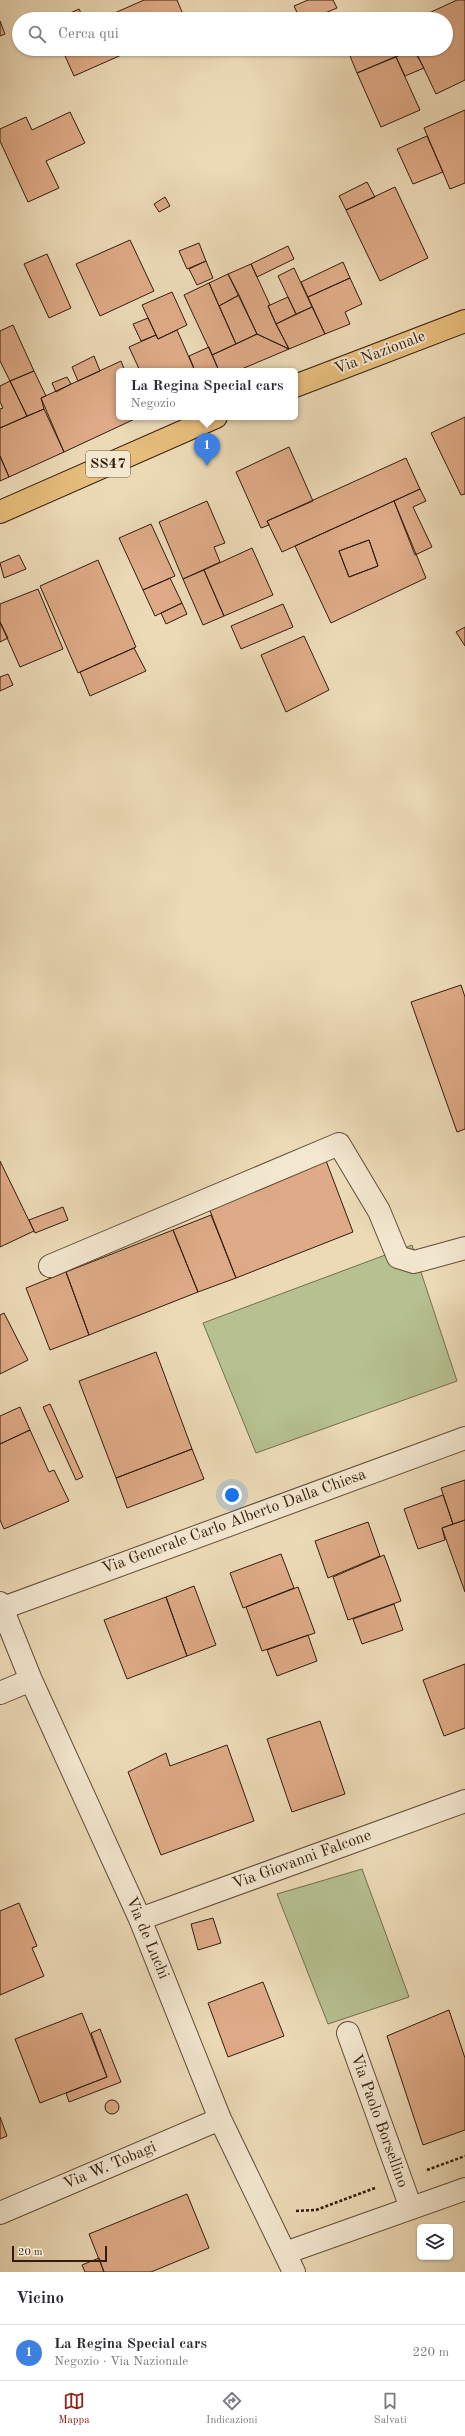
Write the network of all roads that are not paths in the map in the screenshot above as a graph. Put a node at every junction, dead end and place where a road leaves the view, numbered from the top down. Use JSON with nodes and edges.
{"nodes":[{"id":1,"x":465,"y":321,"type":"edge"},
{"id":2,"x":298,"y":385,"type":"edge"},
{"id":3,"x":209,"y":420,"type":"edge"},
{"id":4,"x":0,"y":512,"type":"edge"},
{"id":5,"x":465,"y":1248,"type":"edge"},
{"id":6,"x":50,"y":1266,"type":"dead end"},
{"id":7,"x":465,"y":1438,"type":"edge"},
{"id":8,"x":1,"y":1606,"type":"edge"},
{"id":9,"x":31,"y":1680,"type":"junction"},
{"id":10,"x":0,"y":1693,"type":"edge"},
{"id":11,"x":465,"y":1801,"type":"edge"},
{"id":12,"x":140,"y":1919,"type":"junction"},
{"id":13,"x":348,"y":2033,"type":"dead end"},
{"id":14,"x":220,"y":2120,"type":"junction"},
{"id":15,"x":465,"y":2188,"type":"edge"},
{"id":16,"x":411,"y":2208,"type":"junction"},
{"id":17,"x":0,"y":2213,"type":"edge"},
{"id":18,"x":290,"y":2262,"type":"edge"}],
"edges":[{"from":1,"to":2,"type":"main road","name":"Via Nazionale"},
{"from":3,"to":4,"type":"main road","number":"SS47"},
{"from":5,"to":6,"type":"street"},
{"from":7,"to":8,"type":"street","name":"Via Generale Carlo Alberto Dalla Chiesa"},
{"from":8,"to":9,"type":"street","name":"Via de Luchi"},
{"from":9,"to":10,"type":"street"},
{"from":9,"to":12,"type":"street","name":"Via de Luchi"},
{"from":11,"to":12,"type":"street","name":"Via Giovanni Falcone"},
{"from":12,"to":14,"type":"street","name":"Via de Luchi"},
{"from":13,"to":16,"type":"street","name":"Via Paolo Borsellino"},
{"from":14,"to":17,"type":"street","name":"Via W. Tobagi"},
{"from":14,"to":18,"type":"street","name":"Via de Luchi"},
{"from":15,"to":16,"type":"street","name":"Via Paolo Borsellino"},
{"from":16,"to":18,"type":"street","name":"Via Paolo Borsellino"}]}
